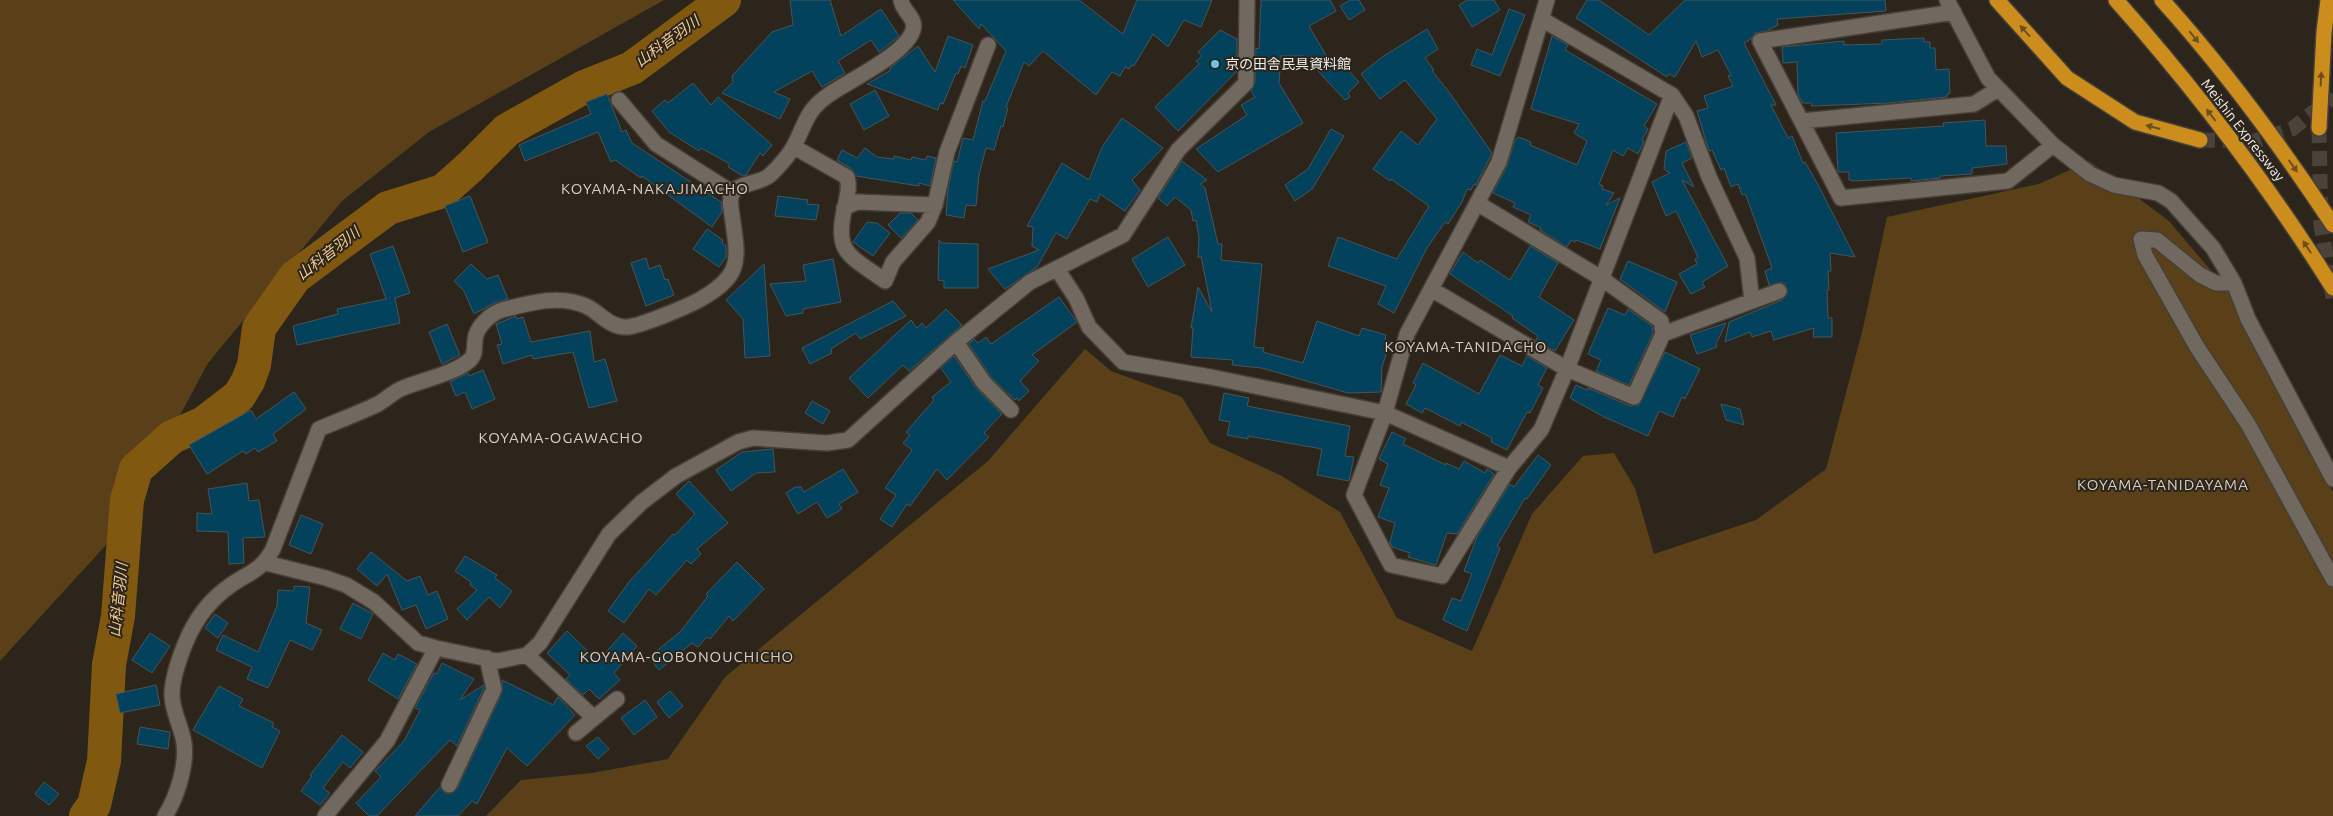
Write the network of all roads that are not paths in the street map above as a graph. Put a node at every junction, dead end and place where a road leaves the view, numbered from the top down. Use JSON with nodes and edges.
{"nodes":[{"id":1,"x":901,"y":0,"type":"edge"},
{"id":2,"x":1247,"y":0,"type":"edge"},
{"id":3,"x":1547,"y":0,"type":"edge"},
{"id":4,"x":1997,"y":0,"type":"edge"},
{"id":5,"x":2116,"y":0,"type":"edge"},
{"id":6,"x":2162,"y":0,"type":"edge"},
{"id":7,"x":2328,"y":0,"type":"edge"},
{"id":8,"x":1950,"y":6,"type":"edge"},
{"id":9,"x":1543,"y":20,"type":"junction"},
{"id":10,"x":988,"y":45,"type":"dead end"},
{"id":11,"x":1998,"y":89,"type":"junction"},
{"id":12,"x":1672,"y":95,"type":"junction"},
{"id":13,"x":619,"y":100,"type":"dead end"},
{"id":14,"x":1802,"y":121,"type":"junction"},
{"id":15,"x":2319,"y":128,"type":"tunnel mouth"},
{"id":16,"x":2200,"y":140,"type":"tunnel mouth"},
{"id":17,"x":2053,"y":145,"type":"junction"},
{"id":18,"x":794,"y":147,"type":"junction"},
{"id":19,"x":732,"y":193,"type":"junction"},
{"id":20,"x":1477,"y":203,"type":"junction"},
{"id":21,"x":935,"y":205,"type":"junction"},
{"id":22,"x":844,"y":208,"type":"junction"},
{"id":23,"x":2333,"y":225,"type":"edge"},
{"id":24,"x":1057,"y":269,"type":"junction"},
{"id":25,"x":1601,"y":278,"type":"junction"},
{"id":26,"x":2234,"y":283,"type":"junction"},
{"id":27,"x":2333,"y":288,"type":"edge"},
{"id":28,"x":1431,"y":289,"type":"junction"},
{"id":29,"x":1779,"y":291,"type":"dead end"},
{"id":30,"x":1752,"y":301,"type":"junction"},
{"id":31,"x":1663,"y":334,"type":"junction"},
{"id":32,"x":956,"y":342,"type":"junction"},
{"id":33,"x":1567,"y":369,"type":"junction"},
{"id":34,"x":1011,"y":410,"type":"dead end"},
{"id":35,"x":1385,"y":413,"type":"junction"},
{"id":36,"x":1509,"y":468,"type":"junction"},
{"id":37,"x":2333,"y":479,"type":"edge"},
{"id":38,"x":266,"y":563,"type":"junction"},
{"id":39,"x":2333,"y":579,"type":"edge"},
{"id":40,"x":436,"y":648,"type":"junction"},
{"id":41,"x":527,"y":655,"type":"junction"},
{"id":42,"x":487,"y":658,"type":"junction"},
{"id":43,"x":617,"y":700,"type":"dead end"},
{"id":44,"x":594,"y":718,"type":"junction"},
{"id":45,"x":576,"y":733,"type":"dead end"},
{"id":46,"x":448,"y":785,"type":"dead end"},
{"id":47,"x":164,"y":816,"type":"edge"},
{"id":48,"x":325,"y":816,"type":"edge"}],
"edges":[{"from":1,"to":18,"type":"street"},
{"from":2,"to":24,"type":"street"},
{"from":3,"to":9,"type":"street"},
{"from":16,"to":4,"type":"highway","one_way":true},
{"from":27,"to":5,"type":"highway","name":"Meishin Expressway","one_way":true},
{"from":6,"to":23,"type":"highway","name":"Meishin Expressway","one_way":true},
{"from":15,"to":7,"type":"highway","one_way":true},
{"from":8,"to":11,"type":"street"},
{"from":8,"to":14,"type":"street"},
{"from":9,"to":12,"type":"street"},
{"from":9,"to":20,"type":"street"},
{"from":10,"to":21,"type":"street"},
{"from":11,"to":14,"type":"street"},
{"from":11,"to":17,"type":"street"},
{"from":12,"to":25,"type":"street"},
{"from":12,"to":30,"type":"street"},
{"from":13,"to":19,"type":"street"},
{"from":14,"to":17,"type":"street"},
{"from":17,"to":26,"type":"street"},
{"from":18,"to":19,"type":"street"},
{"from":18,"to":22,"type":"street"},
{"from":19,"to":38,"type":"street"},
{"from":20,"to":25,"type":"street"},
{"from":20,"to":28,"type":"street"},
{"from":21,"to":22,"type":"street"},
{"from":21,"to":22,"type":"street"},
{"from":24,"to":32,"type":"street"},
{"from":24,"to":35,"type":"street"},
{"from":25,"to":31,"type":"street"},
{"from":25,"to":33,"type":"street"},
{"from":26,"to":37,"type":"street"},
{"from":26,"to":39,"type":"street"},
{"from":28,"to":33,"type":"street"},
{"from":28,"to":35,"type":"street"},
{"from":29,"to":30,"type":"street"},
{"from":30,"to":31,"type":"street"},
{"from":31,"to":33,"type":"street"},
{"from":32,"to":34,"type":"street"},
{"from":32,"to":41,"type":"street"},
{"from":33,"to":36,"type":"street"},
{"from":35,"to":36,"type":"street"},
{"from":35,"to":36,"type":"street"},
{"from":38,"to":40,"type":"street"},
{"from":38,"to":47,"type":"street"},
{"from":40,"to":42,"type":"street"},
{"from":40,"to":48,"type":"street"},
{"from":41,"to":42,"type":"street"},
{"from":41,"to":44,"type":"street"},
{"from":42,"to":46,"type":"street"},
{"from":43,"to":44,"type":"street"},
{"from":44,"to":45,"type":"street"}]}
